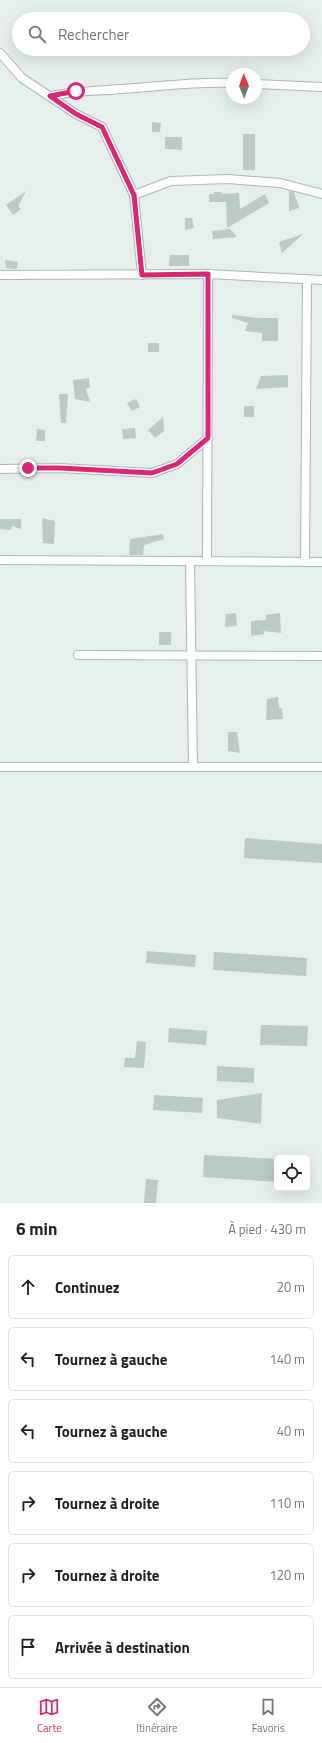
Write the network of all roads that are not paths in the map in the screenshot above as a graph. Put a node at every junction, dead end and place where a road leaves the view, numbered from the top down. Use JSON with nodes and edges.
{"nodes":[{"id":1,"x":0,"y":54,"type":"edge"},
{"id":2,"x":226,"y":83,"type":"edge"},
{"id":3,"x":262,"y":84,"type":"edge"},
{"id":4,"x":322,"y":87,"type":"edge"},
{"id":5,"x":50,"y":96,"type":"junction"},
{"id":6,"x":322,"y":194,"type":"edge"},
{"id":7,"x":134,"y":195,"type":"junction"},
{"id":8,"x":208,"y":274,"type":"junction"},
{"id":9,"x":0,"y":275,"type":"edge"},
{"id":10,"x":142,"y":275,"type":"junction"},
{"id":11,"x":307,"y":280,"type":"junction"},
{"id":12,"x":322,"y":280,"type":"edge"},
{"id":13,"x":208,"y":438,"type":"junction"},
{"id":14,"x":0,"y":469,"type":"edge"},
{"id":15,"x":0,"y":560,"type":"edge"},
{"id":16,"x":190,"y":561,"type":"junction"},
{"id":17,"x":207,"y":561,"type":"junction"},
{"id":18,"x":305,"y":562,"type":"junction"},
{"id":19,"x":322,"y":562,"type":"edge"},
{"id":20,"x":78,"y":655,"type":"dead end"},
{"id":21,"x":191,"y":655,"type":"junction"},
{"id":22,"x":322,"y":656,"type":"edge"},
{"id":23,"x":0,"y":767,"type":"edge"},
{"id":24,"x":192,"y":767,"type":"junction"},
{"id":25,"x":322,"y":767,"type":"edge"}],
"edges":[{"from":1,"to":5,"type":"street"},
{"from":2,"to":5,"type":"street"},
{"from":3,"to":4,"type":"street"},
{"from":5,"to":7,"type":"street"},
{"from":6,"to":7,"type":"street"},
{"from":7,"to":10,"type":"street"},
{"from":8,"to":10,"type":"street"},
{"from":8,"to":11,"type":"street"},
{"from":8,"to":13,"type":"street"},
{"from":9,"to":10,"type":"street"},
{"from":11,"to":12,"type":"street"},
{"from":11,"to":18,"type":"street"},
{"from":13,"to":14,"type":"street"},
{"from":13,"to":17,"type":"street"},
{"from":15,"to":16,"type":"street"},
{"from":16,"to":17,"type":"street"},
{"from":16,"to":21,"type":"street"},
{"from":17,"to":18,"type":"street"},
{"from":18,"to":19,"type":"street"},
{"from":20,"to":21,"type":"street"},
{"from":21,"to":22,"type":"street"},
{"from":21,"to":24,"type":"street"},
{"from":23,"to":24,"type":"street"},
{"from":24,"to":25,"type":"street"}]}
